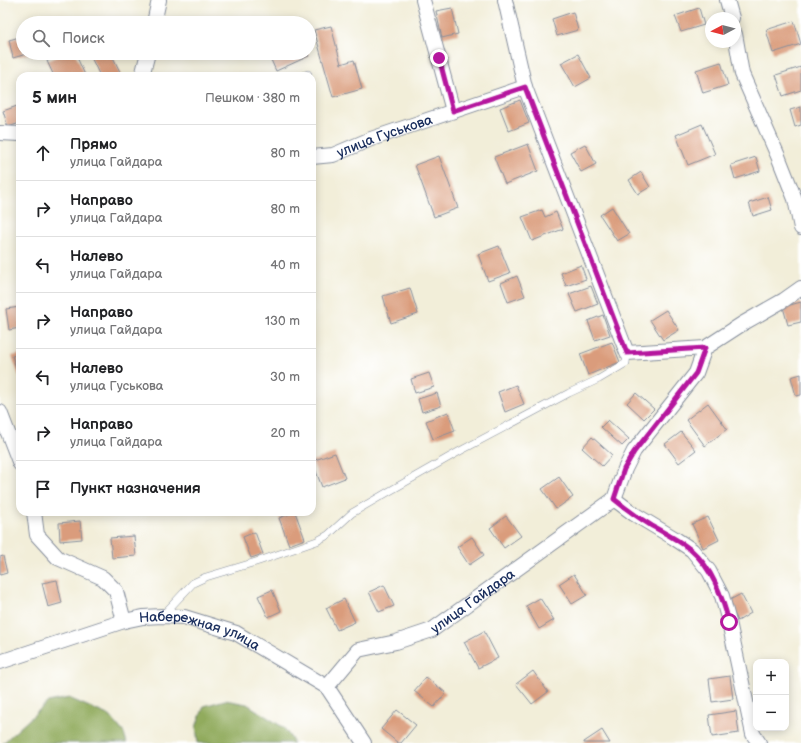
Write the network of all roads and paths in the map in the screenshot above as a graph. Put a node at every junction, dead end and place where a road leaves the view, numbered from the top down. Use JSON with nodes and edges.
{"nodes":[{"id":1,"x":159,"y":0,"type":"edge"},
{"id":2,"x":423,"y":0,"type":"edge"},
{"id":3,"x":505,"y":0,"type":"edge"},
{"id":4,"x":727,"y":0,"type":"edge"},
{"id":5,"x":730,"y":12,"type":"edge"},
{"id":6,"x":156,"y":16,"type":"edge"},
{"id":7,"x":737,"y":48,"type":"edge"},
{"id":8,"x":146,"y":60,"type":"edge"},
{"id":9,"x":143,"y":72,"type":"edge"},
{"id":10,"x":525,"y":87,"type":"junction"},
{"id":11,"x":453,"y":111,"type":"junction"},
{"id":12,"x":0,"y":133,"type":"edge"},
{"id":13,"x":16,"y":134,"type":"edge"},
{"id":14,"x":316,"y":157,"type":"edge"},
{"id":15,"x":801,"y":228,"type":"edge"},
{"id":16,"x":801,"y":288,"type":"edge"},
{"id":17,"x":705,"y":348,"type":"junction"},
{"id":18,"x":627,"y":353,"type":"junction"},
{"id":19,"x":0,"y":412,"type":"edge"},
{"id":20,"x":16,"y":454,"type":"edge"},
{"id":21,"x":614,"y":499,"type":"junction"},
{"id":22,"x":35,"y":516,"type":"edge"},
{"id":23,"x":162,"y":616,"type":"junction"},
{"id":24,"x":124,"y":621,"type":"junction"},
{"id":25,"x":0,"y":662,"type":"edge"},
{"id":26,"x":327,"y":687,"type":"junction"},
{"id":27,"x":364,"y":743,"type":"edge"},
{"id":28,"x":760,"y":743,"type":"edge"}],
"edges":[{"from":1,"to":6,"type":"street"},
{"from":2,"to":11,"type":"street"},
{"from":3,"to":10,"type":"street"},
{"from":4,"to":5,"type":"street"},
{"from":7,"to":15,"type":"street"},
{"from":8,"to":9,"type":"street"},
{"from":10,"to":11,"type":"street","name":"улица Гуськова"},
{"from":10,"to":18,"type":"street"},
{"from":11,"to":14,"type":"street","name":"улица Гуськова"},
{"from":12,"to":13,"type":"street"},
{"from":16,"to":17,"type":"street"},
{"from":17,"to":18,"type":"street"},
{"from":17,"to":21,"type":"street"},
{"from":18,"to":23,"type":"lane"},
{"from":19,"to":20,"type":"street"},
{"from":21,"to":26,"type":"street","name":"улица Гайдара"},
{"from":21,"to":28,"type":"street"},
{"from":22,"to":24,"type":"street"},
{"from":23,"to":24,"type":"street","name":"Набережная улица"},
{"from":23,"to":26,"type":"street","name":"Набережная улица"},
{"from":24,"to":25,"type":"street","name":"Набережная улица"},
{"from":26,"to":27,"type":"street","name":"Набережная улица"}]}
